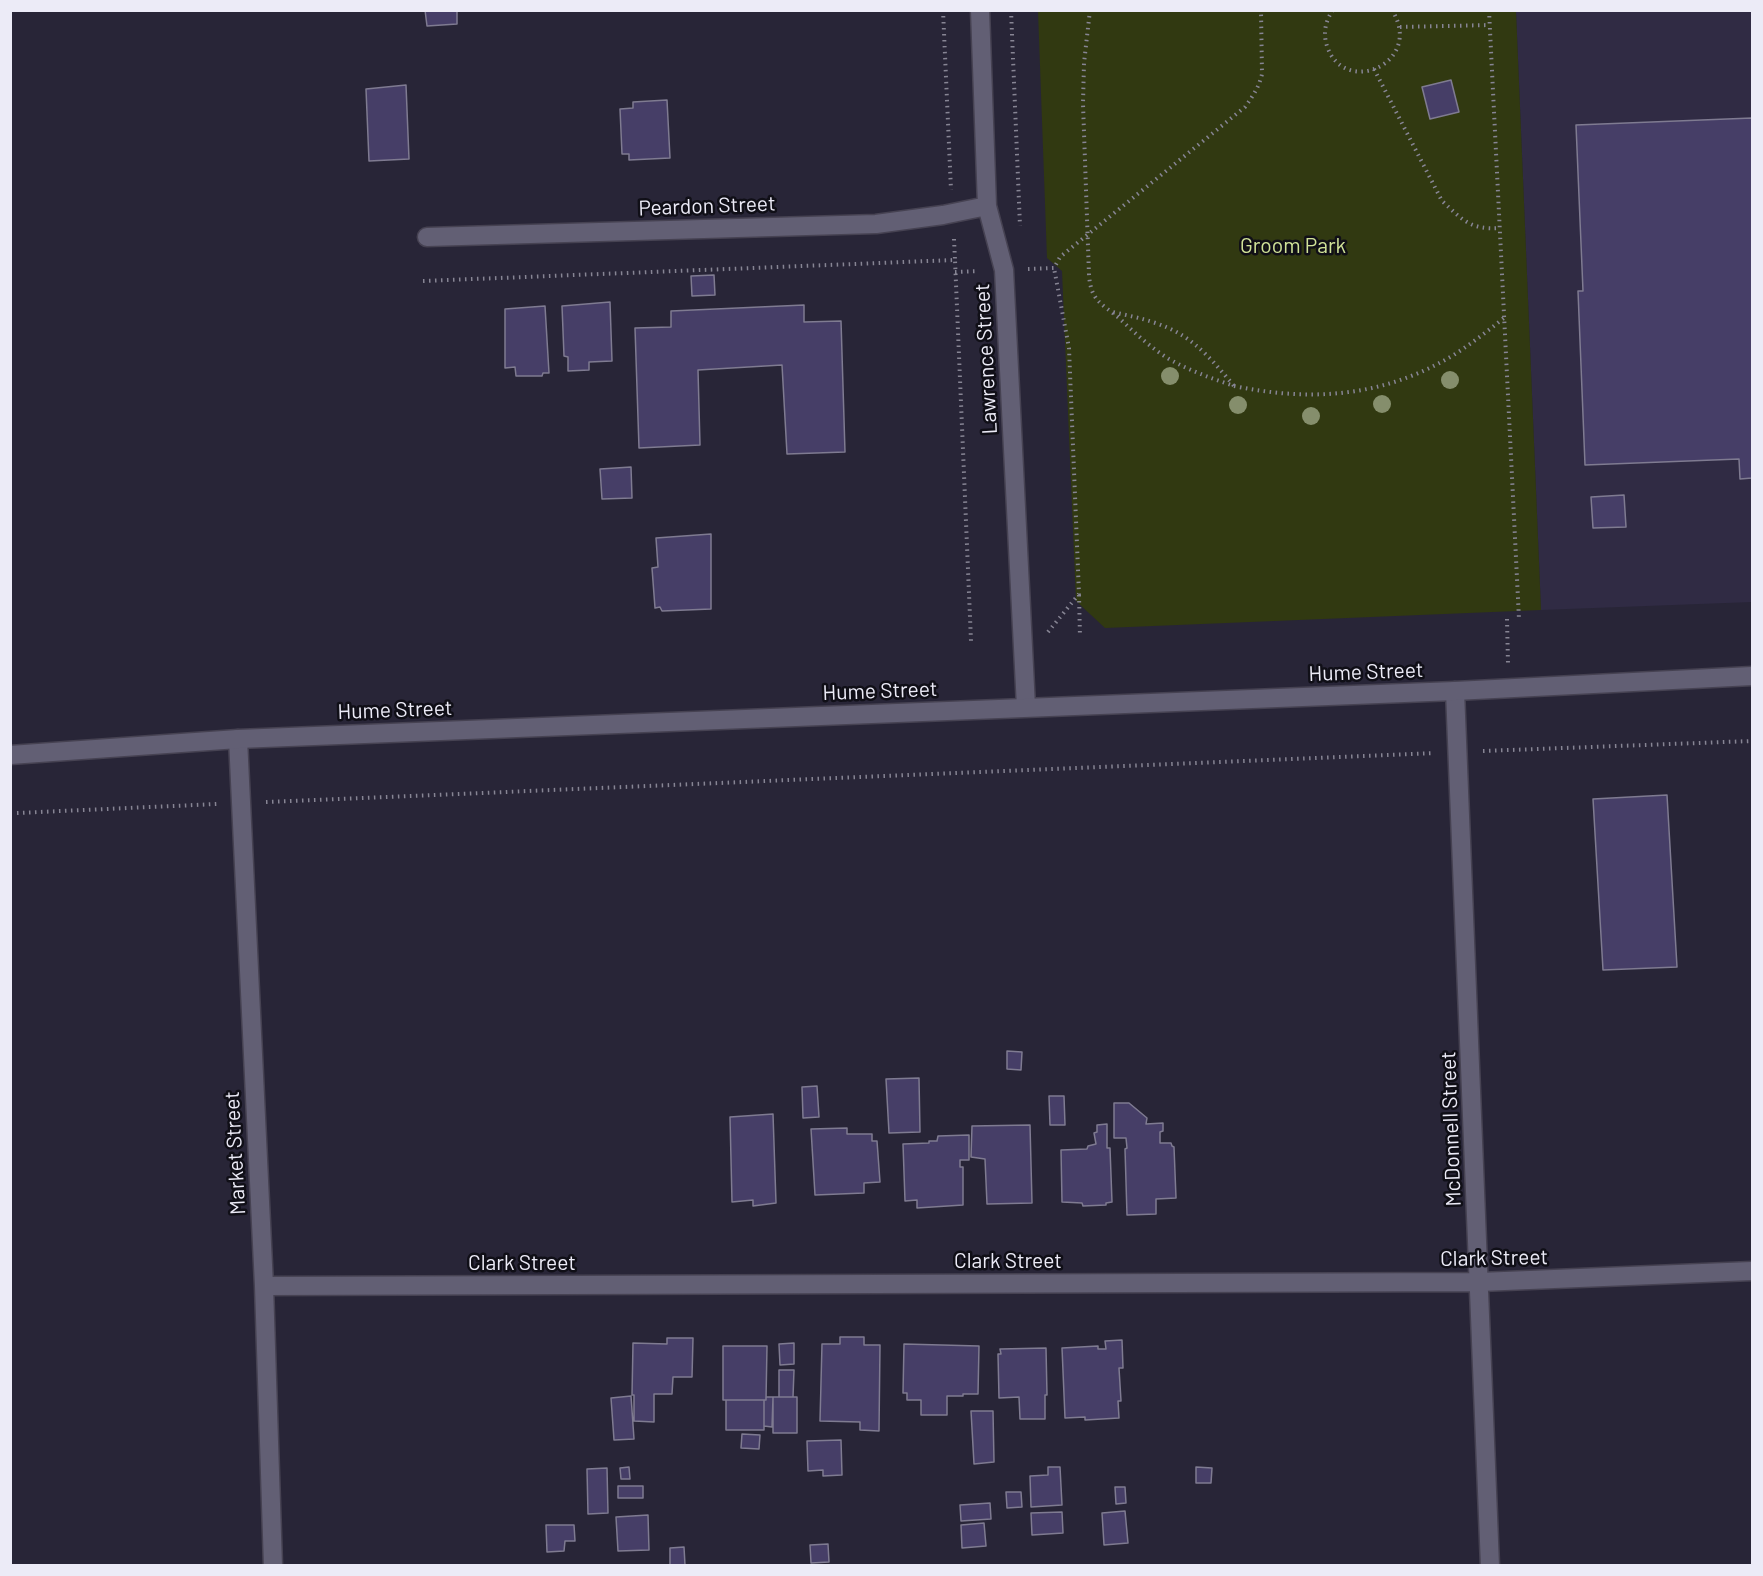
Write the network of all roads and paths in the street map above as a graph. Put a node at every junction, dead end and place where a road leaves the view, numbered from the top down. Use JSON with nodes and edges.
{"nodes":[{"id":1,"x":943,"y":10,"type":"edge"},
{"id":2,"x":980,"y":10,"type":"edge"},
{"id":3,"x":1011,"y":10,"type":"edge"},
{"id":4,"x":1090,"y":10,"type":"edge"},
{"id":5,"x":1261,"y":10,"type":"edge"},
{"id":6,"x":1324,"y":10,"type":"edge"},
{"id":7,"x":1392,"y":10,"type":"edge"},
{"id":8,"x":1489,"y":10,"type":"edge"},
{"id":9,"x":1331,"y":13,"type":"edge"},
{"id":10,"x":1490,"y":25,"type":"junction"},
{"id":11,"x":1400,"y":27,"type":"junction"},
{"id":12,"x":1374,"y":69,"type":"junction"},
{"id":13,"x":987,"y":206,"type":"junction"},
{"id":14,"x":952,"y":213,"type":"junction"},
{"id":15,"x":1500,"y":228,"type":"junction"},
{"id":16,"x":1021,"y":234,"type":"dead end"},
{"id":17,"x":1088,"y":235,"type":"junction"},
{"id":18,"x":427,"y":237,"type":"dead end"},
{"id":19,"x":955,"y":260,"type":"junction"},
{"id":20,"x":1054,"y":268,"type":"junction"},
{"id":21,"x":1022,"y":269,"type":"dead end"},
{"id":22,"x":988,"y":271,"type":"dead end"},
{"id":23,"x":955,"y":272,"type":"junction"},
{"id":24,"x":423,"y":281,"type":"dead end"},
{"id":25,"x":1112,"y":312,"type":"junction"},
{"id":26,"x":1505,"y":317,"type":"junction"},
{"id":27,"x":1233,"y":386,"type":"junction"},
{"id":28,"x":1079,"y":594,"type":"junction"},
{"id":29,"x":1507,"y":619,"type":"dead end"},
{"id":30,"x":1519,"y":619,"type":"dead end"},
{"id":31,"x":1044,"y":637,"type":"dead end"},
{"id":32,"x":1080,"y":637,"type":"dead end"},
{"id":33,"x":970,"y":642,"type":"dead end"},
{"id":34,"x":1752,"y":676,"type":"edge"},
{"id":35,"x":1509,"y":688,"type":"junction"},
{"id":36,"x":1455,"y":690,"type":"junction"},
{"id":37,"x":1026,"y":707,"type":"junction"},
{"id":38,"x":238,"y":739,"type":"junction"},
{"id":39,"x":1752,"y":741,"type":"edge"},
{"id":40,"x":1457,"y":752,"type":"junction"},
{"id":41,"x":10,"y":755,"type":"edge"},
{"id":42,"x":240,"y":803,"type":"junction"},
{"id":43,"x":17,"y":813,"type":"dead end"},
{"id":44,"x":1752,"y":1271,"type":"edge"},
{"id":45,"x":1480,"y":1282,"type":"junction"},
{"id":46,"x":264,"y":1286,"type":"junction"},
{"id":47,"x":273,"y":1566,"type":"edge"},
{"id":48,"x":1490,"y":1566,"type":"edge"}],
"edges":[{"from":1,"to":14,"type":"path"},
{"from":2,"to":13,"type":"street","name":"Lawrence Street"},
{"from":3,"to":16,"type":"path"},
{"from":4,"to":17,"type":"path"},
{"from":5,"to":17,"type":"path"},
{"from":6,"to":9,"type":"path"},
{"from":7,"to":11,"type":"path"},
{"from":8,"to":10,"type":"path"},
{"from":9,"to":12,"type":"path"},
{"from":10,"to":11,"type":"path"},
{"from":10,"to":15,"type":"path"},
{"from":11,"to":12,"type":"path"},
{"from":12,"to":15,"type":"path"},
{"from":13,"to":14,"type":"street","name":"Peardon Street"},
{"from":13,"to":37,"type":"street","name":"Lawrence Street"},
{"from":14,"to":18,"type":"street","name":"Peardon Street"},
{"from":14,"to":19,"type":"path"},
{"from":15,"to":26,"type":"path"},
{"from":17,"to":20,"type":"path"},
{"from":17,"to":25,"type":"path"},
{"from":19,"to":23,"type":"path"},
{"from":19,"to":24,"type":"path"},
{"from":20,"to":21,"type":"path"},
{"from":20,"to":28,"type":"path"},
{"from":22,"to":23,"type":"path"},
{"from":23,"to":33,"type":"path"},
{"from":25,"to":27,"type":"path"},
{"from":25,"to":27,"type":"path"},
{"from":26,"to":27,"type":"path"},
{"from":26,"to":30,"type":"path"},
{"from":28,"to":31,"type":"path"},
{"from":28,"to":32,"type":"path"},
{"from":29,"to":35,"type":"path"},
{"from":34,"to":35,"type":"street","name":"Hume Street"},
{"from":35,"to":36,"type":"street","name":"Hume Street"},
{"from":36,"to":37,"type":"street","name":"Hume Street"},
{"from":36,"to":40,"type":"street","name":"McDonnell Street"},
{"from":37,"to":38,"type":"street","name":"Hume Street"},
{"from":38,"to":41,"type":"street","name":"Hume Street"},
{"from":38,"to":42,"type":"street","name":"Market Street"},
{"from":39,"to":40,"type":"path"},
{"from":40,"to":42,"type":"path"},
{"from":40,"to":45,"type":"street","name":"McDonnell Street"},
{"from":42,"to":43,"type":"path"},
{"from":42,"to":46,"type":"street","name":"Market Street"},
{"from":44,"to":45,"type":"street","name":"Clark Street"},
{"from":45,"to":46,"type":"street","name":"Clark Street"},
{"from":45,"to":48,"type":"street","name":"McDonnell Street"},
{"from":46,"to":47,"type":"street","name":"Market Street"}]}
